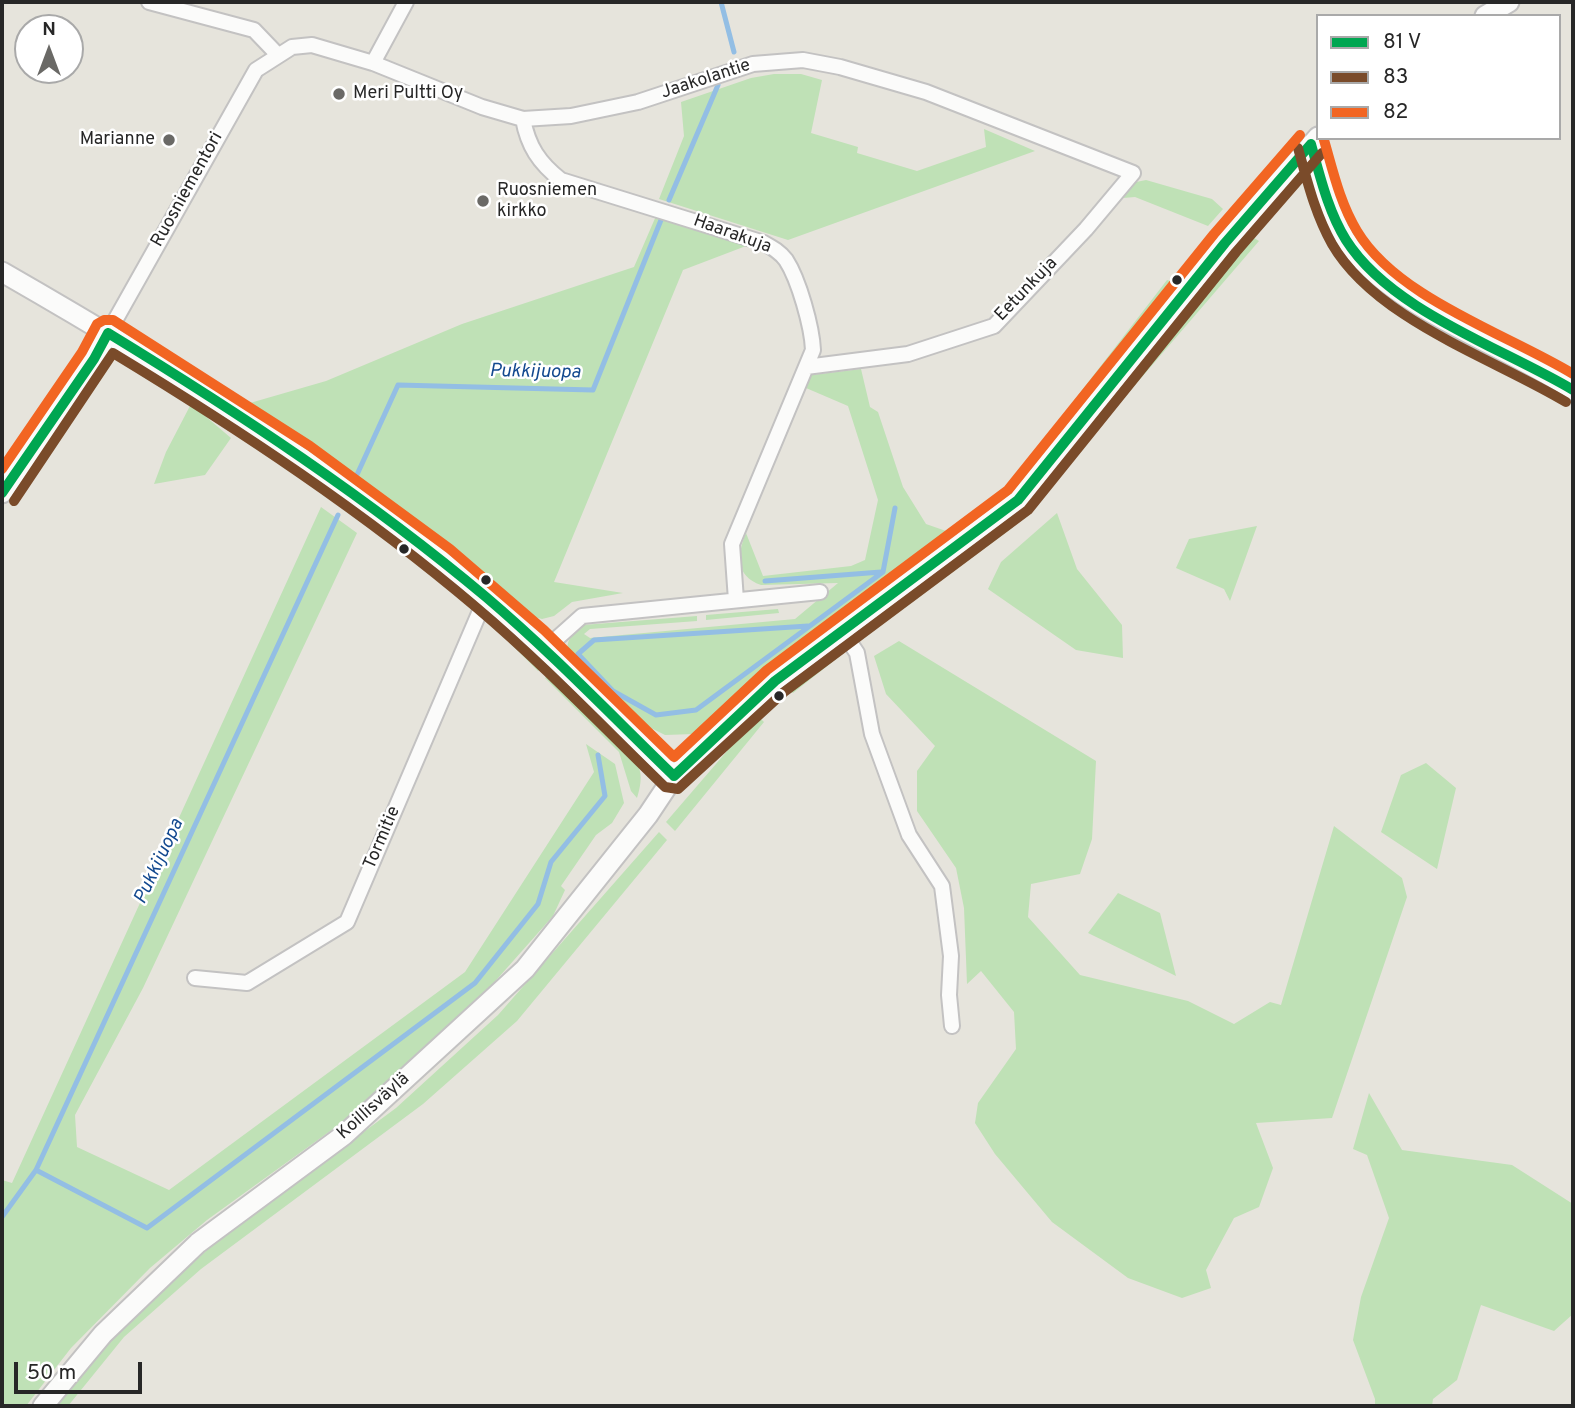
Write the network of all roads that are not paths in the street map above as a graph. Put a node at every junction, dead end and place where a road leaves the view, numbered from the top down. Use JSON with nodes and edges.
{"nodes":[{"id":1,"x":149,"y":2,"type":"edge"},
{"id":2,"x":406,"y":2,"type":"edge"},
{"id":3,"x":1509,"y":2,"type":"edge"},
{"id":4,"x":1488,"y":14,"type":"edge"},
{"id":5,"x":277,"y":54,"type":"junction"},
{"id":6,"x":373,"y":63,"type":"junction"},
{"id":7,"x":523,"y":119,"type":"junction"},
{"id":8,"x":1314,"y":140,"type":"edge"},
{"id":9,"x":1133,"y":173,"type":"joint"},
{"id":10,"x":2,"y":272,"type":"edge"},
{"id":11,"x":108,"y":333,"type":"junction"},
{"id":12,"x":806,"y":367,"type":"junction"},
{"id":13,"x":1573,"y":390,"type":"edge"},
{"id":14,"x":2,"y":493,"type":"edge"},
{"id":15,"x":820,"y":592,"type":"dead end"},
{"id":16,"x":486,"y":597,"type":"junction"},
{"id":17,"x":736,"y":600,"type":"junction"},
{"id":18,"x":841,"y":629,"type":"junction"},
{"id":19,"x":544,"y":650,"type":"junction"},
{"id":20,"x":674,"y":776,"type":"junction"},
{"id":21,"x":195,"y":978,"type":"dead end"},
{"id":22,"x":953,"y":1026,"type":"dead end"},
{"id":23,"x":43,"y":1406,"type":"edge"}],
"edges":[{"from":1,"to":5,"type":"street"},
{"from":2,"to":6,"type":"street"},
{"from":3,"to":4,"type":"street"},
{"from":5,"to":6,"type":"street","name":"Jaakolantie"},
{"from":5,"to":11,"type":"street","name":"Ruosniementori"},
{"from":6,"to":7,"type":"street","name":"Jaakolantie"},
{"from":7,"to":9,"type":"street","name":"Jaakolantie"},
{"from":7,"to":12,"type":"street","name":"Haarakuja"},
{"from":8,"to":13,"type":"street"},
{"from":8,"to":18,"type":"street","name":"Koillisväylä"},
{"from":9,"to":12,"type":"street","name":"Eetunkuja"},
{"from":10,"to":11,"type":"street"},
{"from":11,"to":14,"type":"street"},
{"from":11,"to":16,"type":"street"},
{"from":12,"to":17,"type":"street","name":"Haarakuja"},
{"from":15,"to":17,"type":"street"},
{"from":16,"to":19,"type":"street"},
{"from":16,"to":21,"type":"street","name":"Tormitie"},
{"from":17,"to":19,"type":"street"},
{"from":18,"to":20,"type":"street","name":"Koillisväylä"},
{"from":18,"to":22,"type":"street"},
{"from":19,"to":20,"type":"street"},
{"from":20,"to":23,"type":"street","name":"Koillisväylä"}]}
